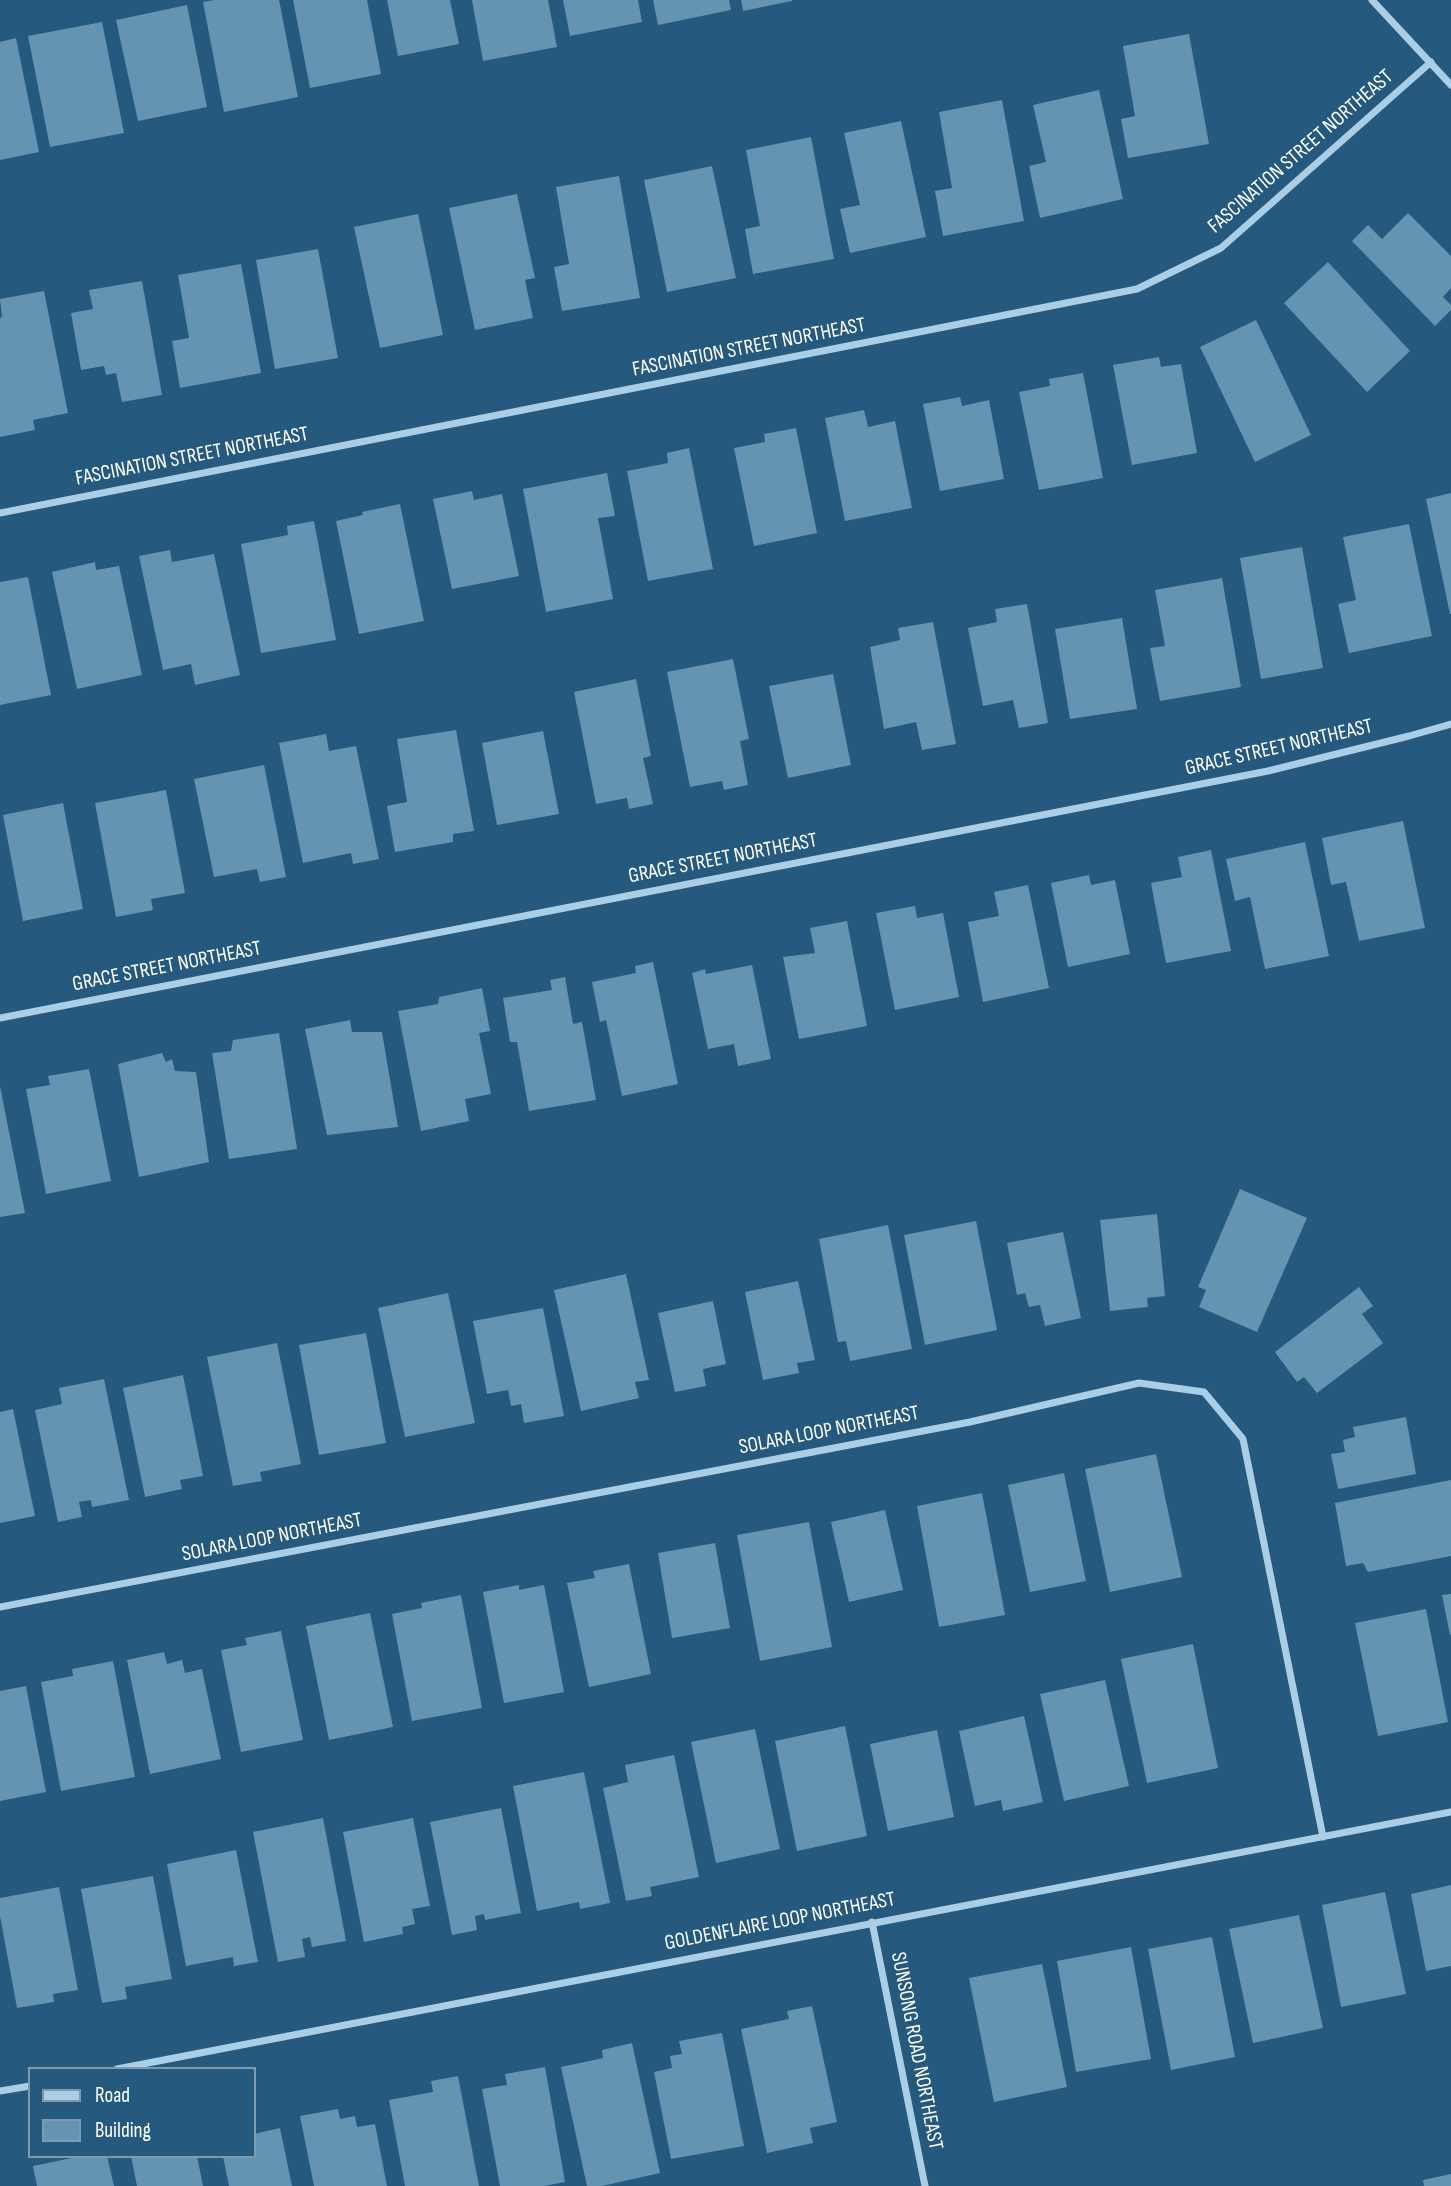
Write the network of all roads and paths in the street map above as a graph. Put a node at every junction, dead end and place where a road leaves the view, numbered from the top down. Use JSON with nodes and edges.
{"nodes":[{"id":1,"x":1372,"y":0,"type":"edge"},
{"id":2,"x":1431,"y":62,"type":"junction"},
{"id":3,"x":1451,"y":85,"type":"edge"},
{"id":4,"x":0,"y":513,"type":"edge"},
{"id":5,"x":1451,"y":724,"type":"edge"},
{"id":6,"x":0,"y":1018,"type":"edge"},
{"id":7,"x":0,"y":1608,"type":"edge"},
{"id":8,"x":1451,"y":1812,"type":"edge"},
{"id":9,"x":1323,"y":1838,"type":"junction"},
{"id":10,"x":872,"y":1922,"type":"junction"},
{"id":11,"x":127,"y":2067,"type":"edge"},
{"id":12,"x":28,"y":2086,"type":"edge"},
{"id":13,"x":0,"y":2091,"type":"edge"},
{"id":14,"x":925,"y":2186,"type":"edge"}],
"edges":[{"from":1,"to":2,"type":"street"},
{"from":2,"to":3,"type":"street"},
{"from":2,"to":4,"type":"street","name":"FASCINATION STREET NORTHEAST"},
{"from":5,"to":6,"type":"street","name":"GRACE STREET NORTHEAST"},
{"from":7,"to":9,"type":"street","name":"SOLARA LOOP NORTHEAST"},
{"from":8,"to":9,"type":"street","name":"GOLDENFLAIRE LOOP NORTHEAST"},
{"from":9,"to":10,"type":"street","name":"GOLDENFLAIRE LOOP NORTHEAST"},
{"from":10,"to":11,"type":"street","name":"GOLDENFLAIRE LOOP NORTHEAST"},
{"from":10,"to":14,"type":"street","name":"SUNSONG ROAD NORTHEAST"},
{"from":12,"to":13,"type":"street"}]}
